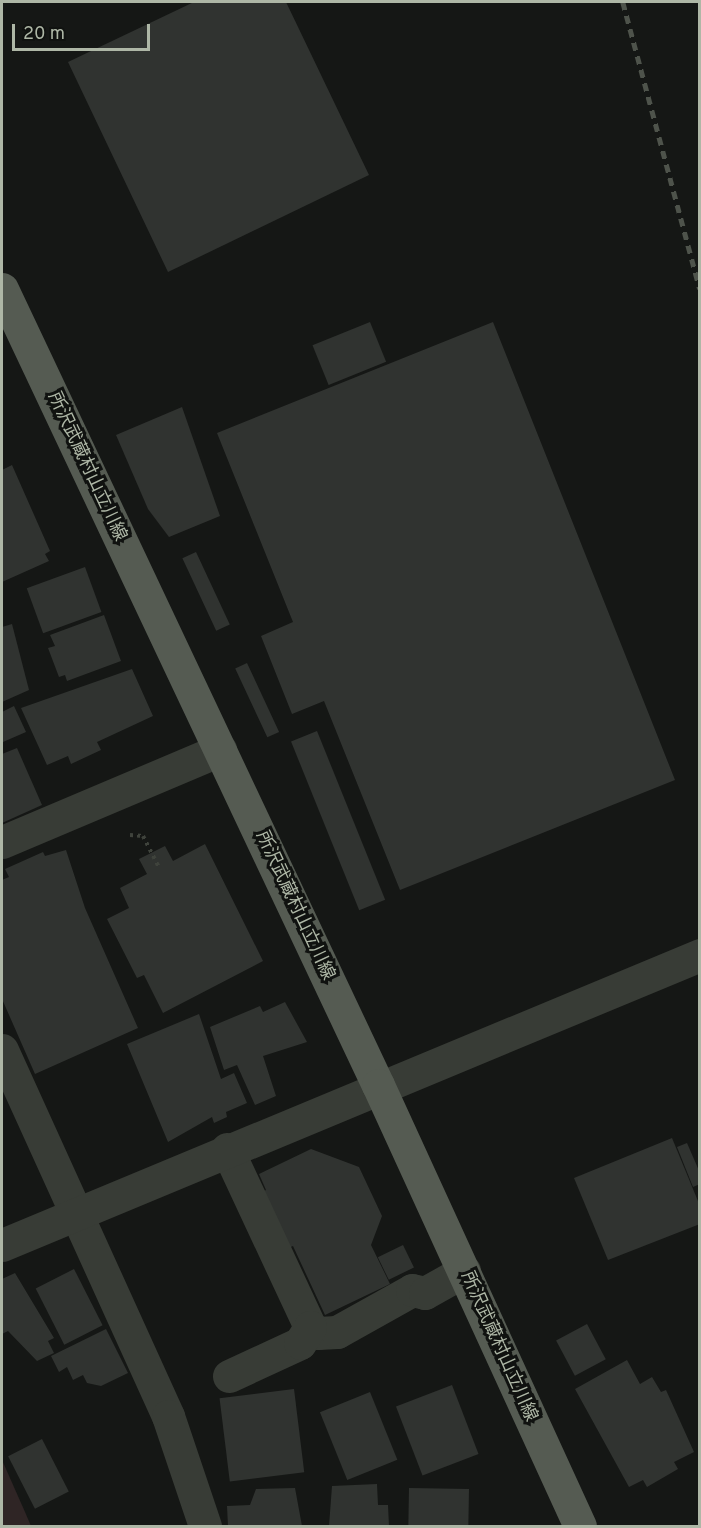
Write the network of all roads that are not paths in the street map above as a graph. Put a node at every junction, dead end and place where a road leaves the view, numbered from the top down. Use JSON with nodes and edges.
{"nodes":[{"id":1,"x":2,"y":289,"type":"edge"},
{"id":2,"x":220,"y":750,"type":"junction"},
{"id":3,"x":2,"y":842,"type":"edge"},
{"id":4,"x":699,"y":955,"type":"edge"},
{"id":5,"x":2,"y":1050,"type":"edge"},
{"id":6,"x":378,"y":1085,"type":"junction"},
{"id":7,"x":227,"y":1149,"type":"junction"},
{"id":8,"x":73,"y":1215,"type":"junction"},
{"id":9,"x":2,"y":1245,"type":"edge"},
{"id":10,"x":464,"y":1271,"type":"junction"},
{"id":11,"x":310,"y":1327,"type":"junction"},
{"id":12,"x":229,"y":1376,"type":"dead end"},
{"id":13,"x":205,"y":1527,"type":"edge"},
{"id":14,"x":579,"y":1527,"type":"edge"}],
"edges":[{"from":1,"to":2,"type":"main road","name":"所沢武蔵村山立川線"},
{"from":2,"to":3,"type":"street"},
{"from":2,"to":6,"type":"main road","name":"所沢武蔵村山立川線"},
{"from":4,"to":6,"type":"street"},
{"from":5,"to":8,"type":"street"},
{"from":6,"to":7,"type":"street"},
{"from":6,"to":10,"type":"main road","name":"所沢武蔵村山立川線"},
{"from":7,"to":8,"type":"street"},
{"from":7,"to":11,"type":"street"},
{"from":8,"to":9,"type":"street"},
{"from":8,"to":13,"type":"street"},
{"from":10,"to":11,"type":"street"},
{"from":10,"to":14,"type":"main road","name":"所沢武蔵村山立川線"},
{"from":11,"to":12,"type":"street"}]}
